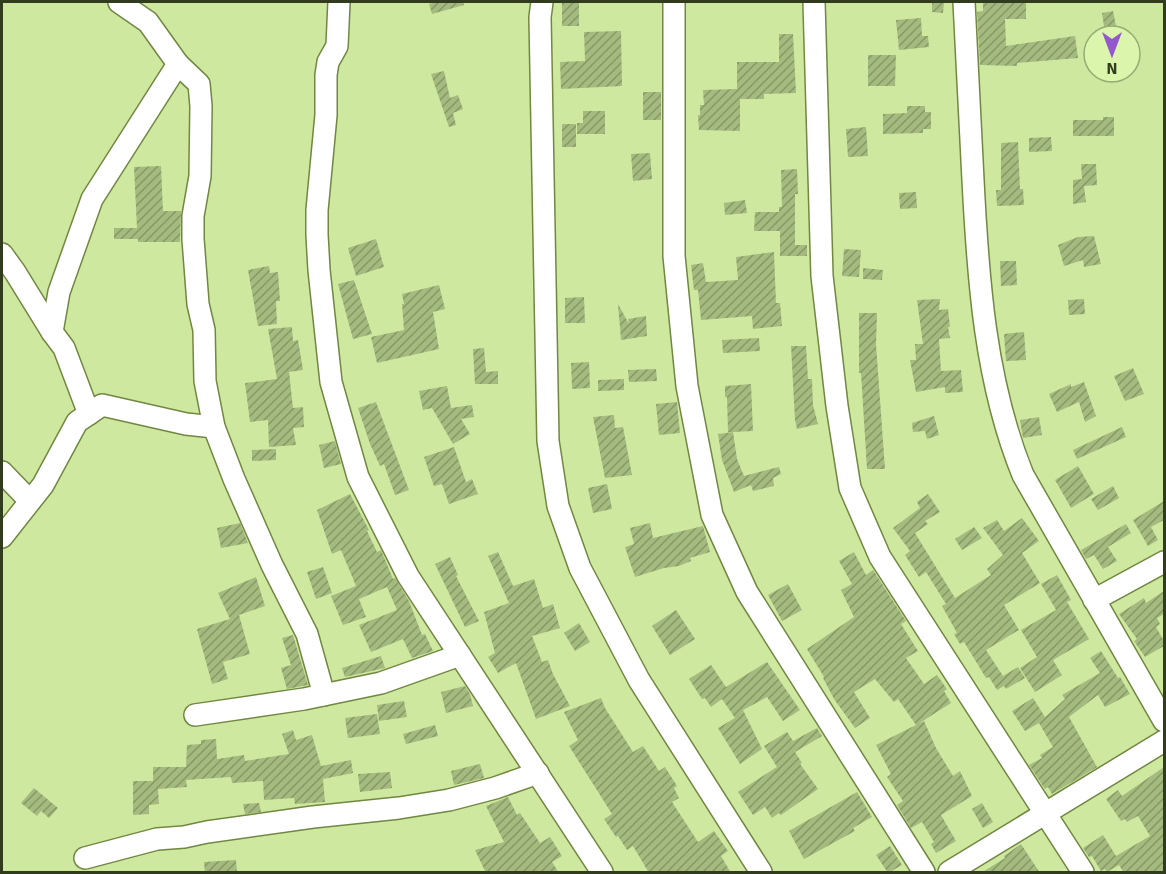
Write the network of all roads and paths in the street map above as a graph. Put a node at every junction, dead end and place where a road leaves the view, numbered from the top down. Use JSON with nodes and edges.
{"nodes":[{"id":1,"x":119,"y":2,"type":"edge"},
{"id":2,"x":339,"y":2,"type":"edge"},
{"id":3,"x":542,"y":2,"type":"edge"},
{"id":4,"x":674,"y":2,"type":"edge"},
{"id":5,"x":814,"y":2,"type":"edge"},
{"id":6,"x":964,"y":2,"type":"edge"},
{"id":7,"x":178,"y":64,"type":"junction"},
{"id":8,"x":2,"y":254,"type":"edge"},
{"id":9,"x":52,"y":332,"type":"junction"},
{"id":10,"x":89,"y":414,"type":"junction"},
{"id":11,"x":214,"y":427,"type":"junction"},
{"id":12,"x":2,"y":472,"type":"edge"},
{"id":13,"x":30,"y":501,"type":"junction"},
{"id":14,"x":2,"y":537,"type":"edge"},
{"id":15,"x":1164,"y":562,"type":"edge"},
{"id":16,"x":1094,"y":600,"type":"junction"},
{"id":17,"x":460,"y":655,"type":"junction"},
{"id":18,"x":324,"y":695,"type":"junction"},
{"id":19,"x":195,"y":716,"type":"dead end"},
{"id":20,"x":1164,"y":721,"type":"edge"},
{"id":21,"x":1164,"y":741,"type":"edge"},
{"id":22,"x":538,"y":773,"type":"junction"},
{"id":23,"x":1045,"y":814,"type":"junction"},
{"id":24,"x":85,"y":858,"type":"dead end"},
{"id":25,"x":599,"y":872,"type":"edge"},
{"id":26,"x":761,"y":873,"type":"edge"},
{"id":27,"x":924,"y":873,"type":"edge"},
{"id":28,"x":950,"y":873,"type":"edge"},
{"id":29,"x":1083,"y":873,"type":"edge"}],
"edges":[{"from":1,"to":7,"type":"street"},
{"from":2,"to":17,"type":"street"},
{"from":3,"to":26,"type":"street"},
{"from":4,"to":27,"type":"street"},
{"from":5,"to":23,"type":"street"},
{"from":6,"to":16,"type":"street"},
{"from":7,"to":9,"type":"street"},
{"from":7,"to":11,"type":"street"},
{"from":8,"to":9,"type":"street"},
{"from":9,"to":10,"type":"street"},
{"from":10,"to":11,"type":"street"},
{"from":10,"to":13,"type":"street"},
{"from":11,"to":18,"type":"street"},
{"from":12,"to":13,"type":"street"},
{"from":13,"to":14,"type":"street"},
{"from":15,"to":16,"type":"street"},
{"from":16,"to":20,"type":"street"},
{"from":17,"to":18,"type":"street"},
{"from":17,"to":22,"type":"street"},
{"from":18,"to":19,"type":"street"},
{"from":21,"to":23,"type":"street"},
{"from":22,"to":24,"type":"street"},
{"from":22,"to":25,"type":"street"},
{"from":23,"to":28,"type":"street"},
{"from":23,"to":29,"type":"street"}]}
